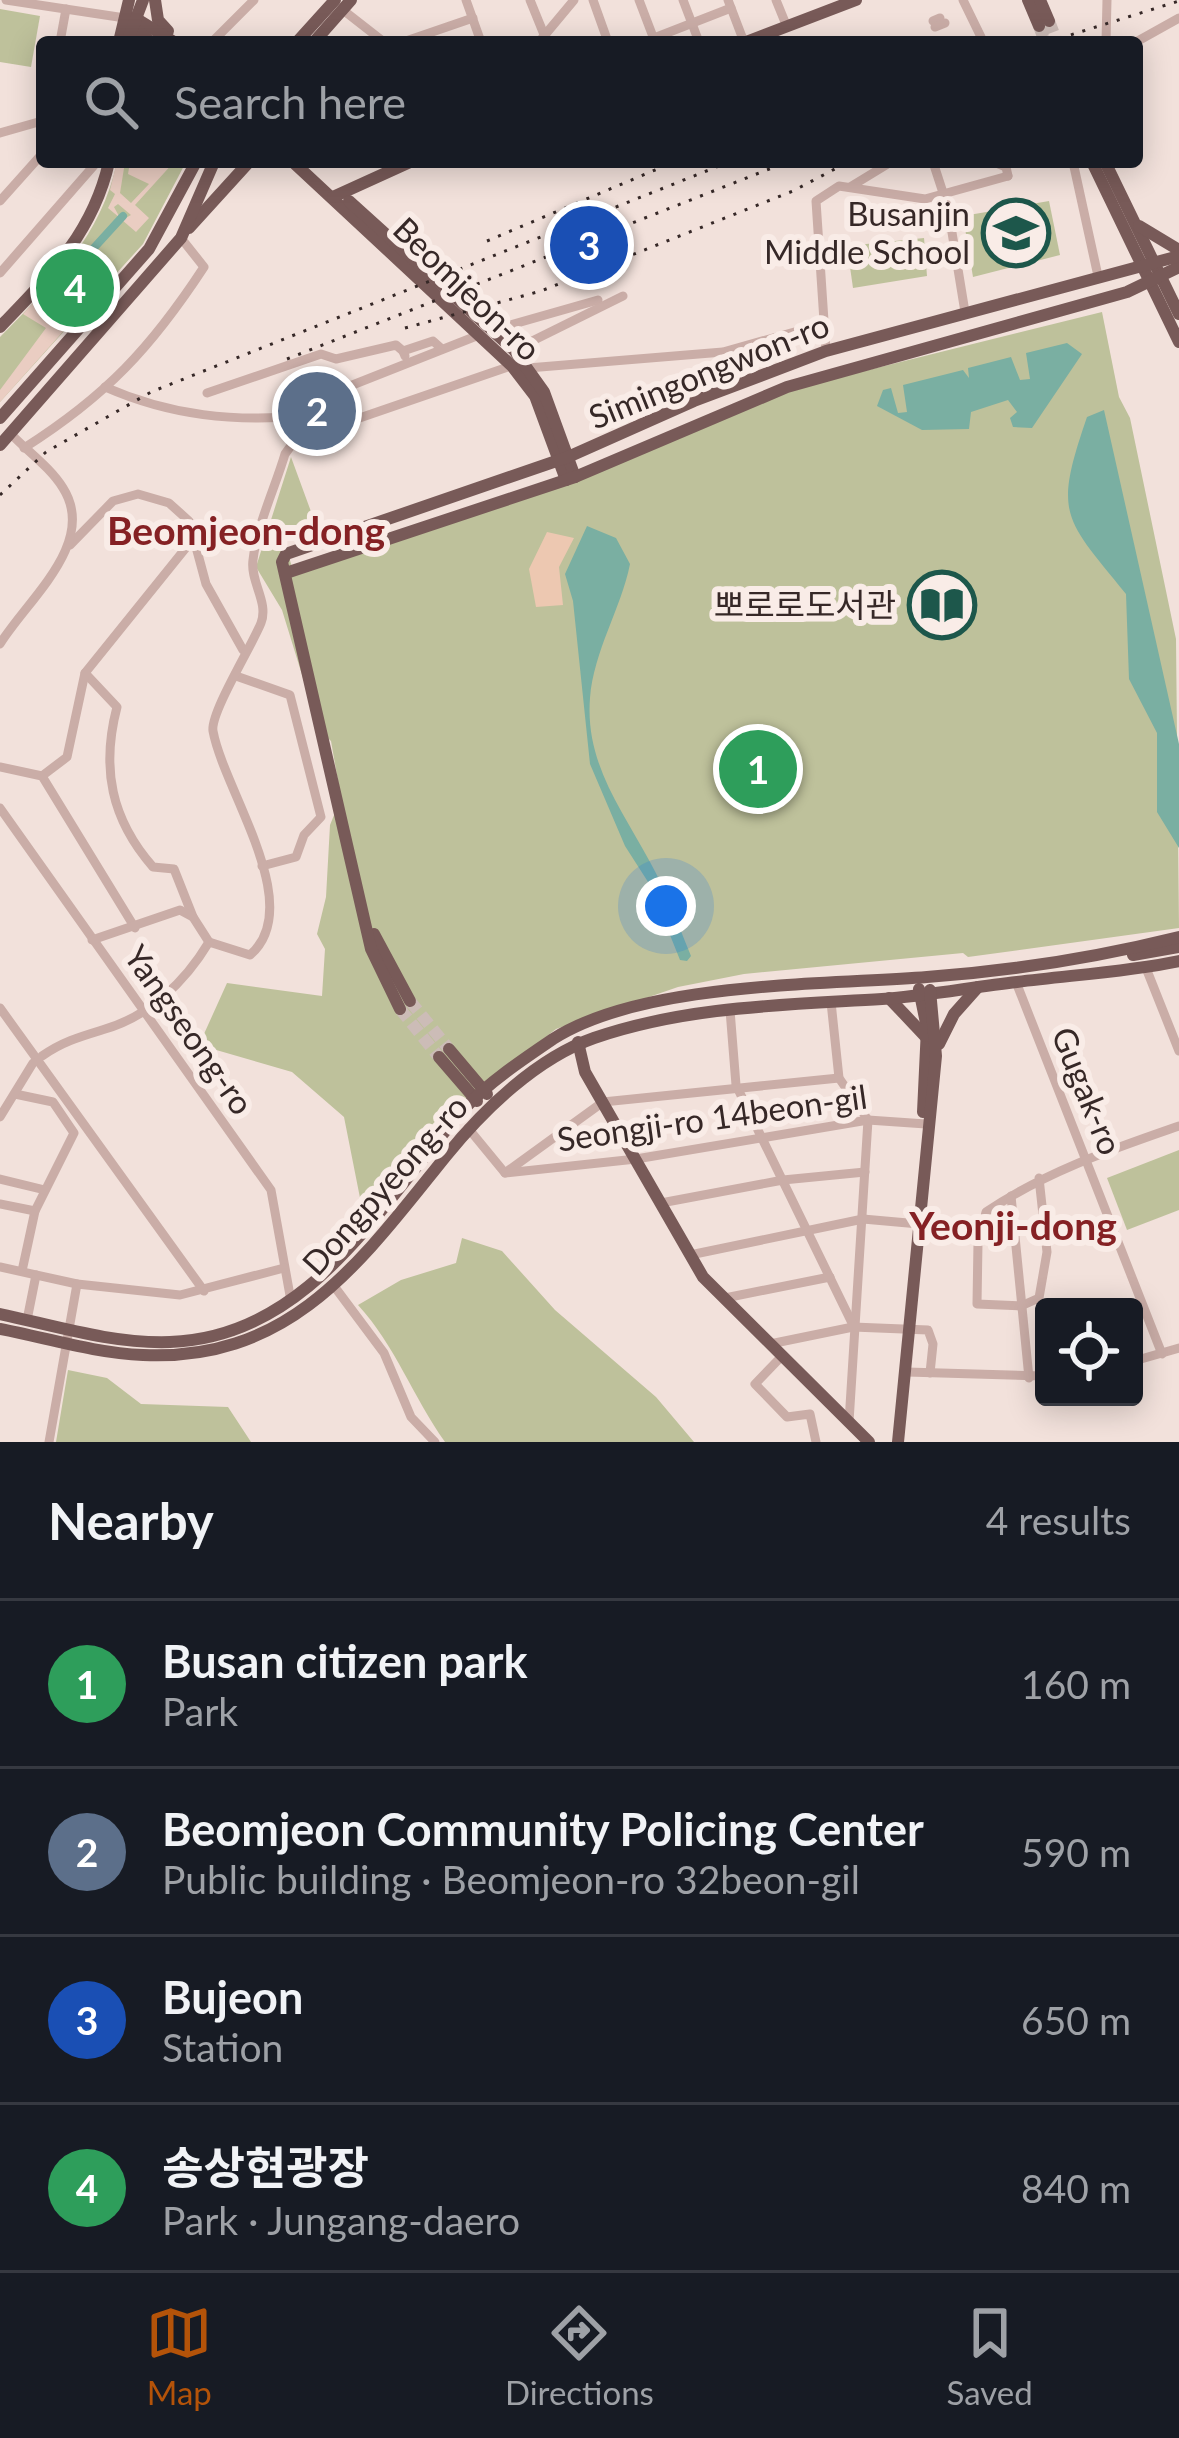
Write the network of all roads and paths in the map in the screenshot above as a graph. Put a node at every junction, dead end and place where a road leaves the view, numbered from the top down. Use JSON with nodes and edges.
{"nodes":[{"id":1,"x":6,"y":0,"type":"edge"},
{"id":2,"x":128,"y":0,"type":"edge"},
{"id":3,"x":142,"y":0,"type":"edge"},
{"id":4,"x":155,"y":0,"type":"edge"},
{"id":5,"x":254,"y":0,"type":"edge"},
{"id":6,"x":466,"y":0,"type":"edge"},
{"id":7,"x":530,"y":0,"type":"edge"},
{"id":8,"x":574,"y":0,"type":"edge"},
{"id":9,"x":593,"y":0,"type":"edge"},
{"id":10,"x":656,"y":0,"type":"edge"},
{"id":11,"x":683,"y":0,"type":"edge"},
{"id":12,"x":776,"y":0,"type":"edge"},
{"id":13,"x":856,"y":0,"type":"edge"},
{"id":14,"x":1028,"y":0,"type":"edge"},
{"id":15,"x":1040,"y":0,"type":"edge"},
{"id":16,"x":1107,"y":0,"type":"edge"},
{"id":17,"x":338,"y":3,"type":"edge"},
{"id":18,"x":640,"y":3,"type":"edge"},
{"id":19,"x":964,"y":3,"type":"edge"},
{"id":20,"x":730,"y":4,"type":"edge"},
{"id":21,"x":825,"y":6,"type":"edge"},
{"id":22,"x":66,"y":9,"type":"junction"},
{"id":23,"x":472,"y":18,"type":"junction"},
{"id":24,"x":1179,"y":18,"type":"edge"},
{"id":25,"x":692,"y":23,"type":"junction"},
{"id":26,"x":787,"y":27,"type":"junction"},
{"id":27,"x":128,"y":30,"type":"edge"},
{"id":28,"x":62,"y":36,"type":"edge"},
{"id":29,"x":170,"y":36,"type":"edge"},
{"id":30,"x":218,"y":36,"type":"edge"},
{"id":31,"x":303,"y":36,"type":"edge"},
{"id":32,"x":318,"y":36,"type":"edge"},
{"id":33,"x":377,"y":36,"type":"edge"},
{"id":34,"x":420,"y":36,"type":"edge"},
{"id":35,"x":479,"y":36,"type":"edge"},
{"id":36,"x":542,"y":36,"type":"edge"},
{"id":37,"x":546,"y":36,"type":"edge"},
{"id":38,"x":606,"y":36,"type":"edge"},
{"id":39,"x":652,"y":36,"type":"edge"},
{"id":40,"x":663,"y":36,"type":"edge"},
{"id":41,"x":697,"y":36,"type":"edge"},
{"id":42,"x":743,"y":36,"type":"edge"},
{"id":43,"x":762,"y":36,"type":"edge"},
{"id":44,"x":980,"y":36,"type":"edge"},
{"id":45,"x":1106,"y":36,"type":"edge"},
{"id":46,"x":1143,"y":38,"type":"edge"},
{"id":47,"x":36,"y":123,"type":"edge"},
{"id":48,"x":0,"y":133,"type":"edge"},
{"id":49,"x":36,"y":161,"type":"edge"},
{"id":50,"x":99,"y":168,"type":"edge"},
{"id":51,"x":104,"y":168,"type":"edge"},
{"id":52,"x":193,"y":168,"type":"edge"},
{"id":53,"x":211,"y":168,"type":"edge"},
{"id":54,"x":244,"y":168,"type":"edge"},
{"id":55,"x":301,"y":168,"type":"edge"},
{"id":56,"x":311,"y":168,"type":"edge"},
{"id":57,"x":378,"y":168,"type":"edge"},
{"id":58,"x":882,"y":168,"type":"edge"},
{"id":59,"x":934,"y":168,"type":"edge"},
{"id":60,"x":1006,"y":168,"type":"edge"},
{"id":61,"x":1074,"y":168,"type":"edge"},
{"id":62,"x":1095,"y":168,"type":"edge"},
{"id":63,"x":1108,"y":168,"type":"edge"},
{"id":64,"x":850,"y":188,"type":"junction"},
{"id":65,"x":944,"y":192,"type":"junction"},
{"id":66,"x":335,"y":195,"type":"junction"},
{"id":67,"x":0,"y":201,"type":"edge"},
{"id":68,"x":1133,"y":221,"type":"junction"},
{"id":69,"x":181,"y":238,"type":"junction"},
{"id":70,"x":0,"y":249,"type":"edge"},
{"id":71,"x":1179,"y":253,"type":"edge"},
{"id":72,"x":12,"y":260,"type":"junction"},
{"id":73,"x":1146,"y":264,"type":"junction"},
{"id":74,"x":1179,"y":267,"type":"edge"},
{"id":75,"x":0,"y":273,"type":"edge"},
{"id":76,"x":1098,"y":276,"type":"junction"},
{"id":77,"x":1179,"y":279,"type":"edge"},
{"id":78,"x":1155,"y":280,"type":"junction"},
{"id":79,"x":623,"y":296,"type":"dead end"},
{"id":80,"x":598,"y":300,"type":"dead end"},
{"id":81,"x":1176,"y":307,"type":"edge"},
{"id":82,"x":965,"y":312,"type":"junction"},
{"id":83,"x":824,"y":324,"type":"junction"},
{"id":84,"x":0,"y":327,"type":"edge"},
{"id":85,"x":496,"y":329,"type":"junction"},
{"id":86,"x":479,"y":334,"type":"junction"},
{"id":87,"x":1179,"y":342,"type":"edge"},
{"id":88,"x":514,"y":350,"type":"junction"},
{"id":89,"x":826,"y":351,"type":"junction"},
{"id":90,"x":406,"y":357,"type":"junction"},
{"id":91,"x":520,"y":367,"type":"junction"},
{"id":92,"x":109,"y":389,"type":"dead end"},
{"id":93,"x":207,"y":393,"type":"dead end"},
{"id":94,"x":305,"y":416,"type":"junction"},
{"id":95,"x":0,"y":418,"type":"edge"},
{"id":96,"x":550,"y":423,"type":"junction"},
{"id":97,"x":10,"y":434,"type":"junction"},
{"id":98,"x":313,"y":434,"type":"junction"},
{"id":99,"x":602,"y":442,"type":"junction"},
{"id":100,"x":0,"y":445,"type":"edge"},
{"id":101,"x":24,"y":448,"type":"junction"},
{"id":102,"x":563,"y":458,"type":"junction"},
{"id":103,"x":526,"y":472,"type":"junction"},
{"id":104,"x":571,"y":478,"type":"junction"},
{"id":105,"x":193,"y":539,"type":"junction"},
{"id":106,"x":70,"y":545,"type":"junction"},
{"id":107,"x":286,"y":573,"type":"junction"},
{"id":108,"x":0,"y":644,"type":"edge"},
{"id":109,"x":243,"y":650,"type":"junction"},
{"id":110,"x":85,"y":673,"type":"junction"},
{"id":111,"x":236,"y":676,"type":"junction"},
{"id":112,"x":0,"y":767,"type":"edge"},
{"id":113,"x":41,"y":776,"type":"junction"},
{"id":114,"x":0,"y":808,"type":"edge"},
{"id":115,"x":262,"y":866,"type":"junction"},
{"id":116,"x":193,"y":917,"type":"junction"},
{"id":117,"x":135,"y":928,"type":"junction"},
{"id":118,"x":1179,"y":937,"type":"edge"},
{"id":119,"x":92,"y":940,"type":"junction"},
{"id":120,"x":209,"y":942,"type":"junction"},
{"id":121,"x":1179,"y":954,"type":"edge"},
{"id":122,"x":1152,"y":960,"type":"junction"},
{"id":123,"x":1004,"y":968,"type":"junction"},
{"id":124,"x":922,"y":977,"type":"junction"},
{"id":125,"x":1016,"y":982,"type":"junction"},
{"id":126,"x":979,"y":987,"type":"junction"},
{"id":127,"x":926,"y":994,"type":"junction"},
{"id":128,"x":889,"y":998,"type":"junction"},
{"id":129,"x":831,"y":1002,"type":"junction"},
{"id":130,"x":405,"y":1005,"type":"tunnel mouth"},
{"id":131,"x":0,"y":1008,"type":"edge"},
{"id":132,"x":730,"y":1010,"type":"junction"},
{"id":133,"x":142,"y":1011,"type":"junction"},
{"id":134,"x":574,"y":1030,"type":"junction"},
{"id":135,"x":926,"y":1040,"type":"junction"},
{"id":136,"x":579,"y":1045,"type":"junction"},
{"id":137,"x":1179,"y":1051,"type":"edge"},
{"id":138,"x":444,"y":1053,"type":"tunnel mouth"},
{"id":139,"x":936,"y":1056,"type":"junction"},
{"id":140,"x":544,"y":1066,"type":"junction"},
{"id":141,"x":585,"y":1072,"type":"junction"},
{"id":142,"x":839,"y":1078,"type":"junction"},
{"id":143,"x":736,"y":1085,"type":"junction"},
{"id":144,"x":14,"y":1094,"type":"junction"},
{"id":145,"x":479,"y":1095,"type":"junction"},
{"id":146,"x":603,"y":1102,"type":"junction"},
{"id":147,"x":490,"y":1108,"type":"junction"},
{"id":148,"x":0,"y":1118,"type":"edge"},
{"id":149,"x":868,"y":1120,"type":"junction"},
{"id":150,"x":926,"y":1124,"type":"junction"},
{"id":151,"x":1179,"y":1126,"type":"edge"},
{"id":152,"x":469,"y":1128,"type":"junction"},
{"id":153,"x":79,"y":1130,"type":"junction"},
{"id":154,"x":760,"y":1135,"type":"junction"},
{"id":155,"x":1085,"y":1159,"type":"junction"},
{"id":156,"x":636,"y":1160,"type":"junction"},
{"id":157,"x":866,"y":1172,"type":"junction"},
{"id":158,"x":505,"y":1173,"type":"junction"},
{"id":159,"x":1039,"y":1178,"type":"junction"},
{"id":160,"x":0,"y":1179,"type":"edge"},
{"id":161,"x":783,"y":1180,"type":"junction"},
{"id":162,"x":45,"y":1190,"type":"junction"},
{"id":163,"x":1011,"y":1196,"type":"junction"},
{"id":164,"x":661,"y":1203,"type":"junction"},
{"id":165,"x":0,"y":1204,"type":"edge"},
{"id":166,"x":35,"y":1211,"type":"junction"},
{"id":167,"x":862,"y":1219,"type":"junction"},
{"id":168,"x":919,"y":1225,"type":"junction"},
{"id":169,"x":807,"y":1227,"type":"junction"},
{"id":170,"x":690,"y":1255,"type":"junction"},
{"id":171,"x":0,"y":1267,"type":"edge"},
{"id":172,"x":284,"y":1268,"type":"junction"},
{"id":173,"x":22,"y":1271,"type":"junction"},
{"id":174,"x":35,"y":1275,"type":"junction"},
{"id":175,"x":830,"y":1277,"type":"junction"},
{"id":176,"x":76,"y":1284,"type":"junction"},
{"id":177,"x":334,"y":1286,"type":"junction"},
{"id":178,"x":204,"y":1292,"type":"junction"},
{"id":179,"x":725,"y":1298,"type":"junction"},
{"id":180,"x":291,"y":1301,"type":"junction"},
{"id":181,"x":1021,"y":1306,"type":"junction"},
{"id":182,"x":0,"y":1314,"type":"edge"},
{"id":183,"x":27,"y":1320,"type":"junction"},
{"id":184,"x":853,"y":1327,"type":"junction"},
{"id":185,"x":0,"y":1329,"type":"edge"},
{"id":186,"x":910,"y":1330,"type":"junction"},
{"id":187,"x":68,"y":1336,"type":"junction"},
{"id":188,"x":770,"y":1344,"type":"junction"},
{"id":189,"x":1179,"y":1348,"type":"edge"},
{"id":190,"x":1162,"y":1354,"type":"junction"},
{"id":191,"x":782,"y":1356,"type":"junction"},
{"id":192,"x":1143,"y":1359,"type":"edge"},
{"id":193,"x":907,"y":1372,"type":"junction"},
{"id":194,"x":930,"y":1373,"type":"junction"},
{"id":195,"x":1035,"y":1377,"type":"edge"},
{"id":196,"x":1030,"y":1378,"type":"junction"},
{"id":197,"x":849,"y":1422,"type":"junction"},
{"id":198,"x":49,"y":1442,"type":"edge"},
{"id":199,"x":435,"y":1442,"type":"edge"},
{"id":200,"x":816,"y":1442,"type":"edge"},
{"id":201,"x":869,"y":1442,"type":"edge"},
{"id":202,"x":898,"y":1442,"type":"edge"}],
"edges":[{"from":1,"to":22,"type":"street"},
{"from":2,"to":27,"type":"main road"},
{"from":3,"to":27,"type":"main road"},
{"from":4,"to":29,"type":"main road"},
{"from":5,"to":30,"type":"street"},
{"from":6,"to":23,"type":"street"},
{"from":7,"to":36,"type":"street"},
{"from":8,"to":37,"type":"street"},
{"from":9,"to":38,"type":"street"},
{"from":10,"to":18,"type":"street"},
{"from":11,"to":25,"type":"street"},
{"from":12,"to":26,"type":"street"},
{"from":13,"to":21,"type":"main road"},
{"from":14,"to":15,"type":"main road"},
{"from":16,"to":45,"type":"street"},
{"from":17,"to":31,"type":"main road"},
{"from":17,"to":32,"type":"main road"},
{"from":17,"to":33,"type":"street"},
{"from":18,"to":39,"type":"street"},
{"from":19,"to":44,"type":"street"},
{"from":20,"to":25,"type":"street"},
{"from":20,"to":42,"type":"street"},
{"from":21,"to":26,"type":"main road"},
{"from":22,"to":27,"type":"street"},
{"from":22,"to":28,"type":"street"},
{"from":23,"to":34,"type":"street"},
{"from":23,"to":35,"type":"street"},
{"from":24,"to":46,"type":"street"},
{"from":25,"to":40,"type":"street"},
{"from":25,"to":41,"type":"street"},
{"from":26,"to":43,"type":"main road"},
{"from":47,"to":48,"type":"street"},
{"from":49,"to":67,"type":"street"},
{"from":50,"to":72,"type":"street"},
{"from":51,"to":84,"type":"main road"},
{"from":52,"to":95,"type":"main road"},
{"from":53,"to":69,"type":"main road"},
{"from":54,"to":69,"type":"main road"},
{"from":55,"to":66,"type":"main road","name":"Beomjeon-ro"},
{"from":56,"to":66,"type":"main road","name":"Beomjeon-ro"},
{"from":57,"to":66,"type":"main road"},
{"from":58,"to":64,"type":"street"},
{"from":59,"to":65,"type":"street"},
{"from":60,"to":65,"type":"street"},
{"from":61,"to":76,"type":"street"},
{"from":62,"to":73,"type":"main road"},
{"from":63,"to":68,"type":"main road"},
{"from":64,"to":65,"type":"street"},
{"from":64,"to":83,"type":"street"},
{"from":65,"to":82,"type":"street"},
{"from":66,"to":85,"type":"main road","name":"Beomjeon-ro"},
{"from":66,"to":86,"type":"main road","name":"Beomjeon-ro"},
{"from":68,"to":71,"type":"main road"},
{"from":68,"to":73,"type":"main road"},
{"from":69,"to":97,"type":"main road"},
{"from":69,"to":101,"type":"street"},
{"from":70,"to":72,"type":"street"},
{"from":71,"to":73,"type":"main road","name":"Simingongwon-ro"},
{"from":72,"to":75,"type":"street"},
{"from":73,"to":76,"type":"main road","name":"Simingongwon-ro"},
{"from":73,"to":78,"type":"main road"},
{"from":74,"to":78,"type":"main road","name":"Simingongwon-ro"},
{"from":76,"to":82,"type":"main road","name":"Simingongwon-ro"},
{"from":77,"to":81,"type":"main road"},
{"from":78,"to":81,"type":"main road"},
{"from":78,"to":87,"type":"main road"},
{"from":78,"to":104,"type":"main road","name":"Simingongwon-ro"},
{"from":79,"to":88,"type":"street"},
{"from":80,"to":85,"type":"street"},
{"from":82,"to":89,"type":"main road","name":"Simingongwon-ro"},
{"from":83,"to":89,"type":"street"},
{"from":83,"to":91,"type":"street","name":"Simingongwon-ro"},
{"from":85,"to":88,"type":"main road","name":"Beomjeon-ro"},
{"from":86,"to":90,"type":"street"},
{"from":86,"to":91,"type":"main road","name":"Beomjeon-ro"},
{"from":88,"to":91,"type":"main road","name":"Beomjeon-ro"},
{"from":89,"to":99,"type":"main road","name":"Simingongwon-ro"},
{"from":90,"to":93,"type":"street"},
{"from":90,"to":94,"type":"street"},
{"from":91,"to":96,"type":"main road","name":"Beomjeon-ro"},
{"from":91,"to":98,"type":"street","name":"Simingongwon-ro"},
{"from":92,"to":94,"type":"street"},
{"from":94,"to":98,"type":"street"},
{"from":96,"to":99,"type":"main road"},
{"from":96,"to":102,"type":"main road","name":"Beomjeon-ro"},
{"from":96,"to":103,"type":"main road"},
{"from":97,"to":100,"type":"main road"},
{"from":97,"to":101,"type":"street"},
{"from":98,"to":109,"type":"street"},
{"from":99,"to":102,"type":"main road","name":"Simingongwon-ro"},
{"from":101,"to":106,"type":"street"},
{"from":102,"to":103,"type":"main road","name":"Simingongwon-ro"},
{"from":102,"to":104,"type":"main road","name":"Beomjeon-ro"},
{"from":103,"to":107,"type":"main road","name":"Simingongwon-ro"},
{"from":104,"to":107,"type":"main road","name":"Simingongwon-ro"},
{"from":105,"to":106,"type":"street"},
{"from":105,"to":109,"type":"street"},
{"from":105,"to":110,"type":"street"},
{"from":106,"to":108,"type":"street"},
{"from":107,"to":130,"type":"main road"},
{"from":109,"to":111,"type":"street"},
{"from":110,"to":113,"type":"street"},
{"from":110,"to":116,"type":"street"},
{"from":111,"to":115,"type":"street"},
{"from":111,"to":115,"type":"street"},
{"from":112,"to":113,"type":"street"},
{"from":113,"to":117,"type":"street"},
{"from":114,"to":119,"type":"street","name":"Yangseong-ro"},
{"from":115,"to":120,"type":"street"},
{"from":116,"to":117,"type":"street"},
{"from":116,"to":120,"type":"street"},
{"from":117,"to":119,"type":"street"},
{"from":118,"to":123,"type":"main road"},
{"from":119,"to":133,"type":"street","name":"Yangseong-ro"},
{"from":120,"to":133,"type":"street"},
{"from":121,"to":122,"type":"main road"},
{"from":122,"to":123,"type":"main road"},
{"from":122,"to":125,"type":"main road","name":"Dongpyeong-ro"},
{"from":122,"to":137,"type":"street"},
{"from":123,"to":124,"type":"main road","name":"Dongpyeong-ro"},
{"from":124,"to":127,"type":"main road"},
{"from":124,"to":134,"type":"main road","name":"Dongpyeong-ro"},
{"from":125,"to":126,"type":"main road","name":"Dongpyeong-ro"},
{"from":125,"to":155,"type":"street","name":"Gugak-ro"},
{"from":126,"to":127,"type":"main road","name":"Dongpyeong-ro"},
{"from":126,"to":139,"type":"main road"},
{"from":127,"to":128,"type":"main road","name":"Dongpyeong-ro"},
{"from":127,"to":135,"type":"main road"},
{"from":127,"to":139,"type":"main road"},
{"from":128,"to":129,"type":"main road","name":"Dongpyeong-ro"},
{"from":128,"to":135,"type":"main road"},
{"from":129,"to":132,"type":"main road","name":"Dongpyeong-ro"},
{"from":129,"to":142,"type":"street"},
{"from":131,"to":153,"type":"street"},
{"from":132,"to":136,"type":"main road","name":"Dongpyeong-ro"},
{"from":132,"to":143,"type":"street"},
{"from":133,"to":144,"type":"street"},
{"from":133,"to":172,"type":"street","name":"Yangseong-ro"},
{"from":134,"to":136,"type":"main road"},
{"from":134,"to":145,"type":"main road","name":"Dongpyeong-ro"},
{"from":135,"to":150,"type":"main road"},
{"from":136,"to":140,"type":"main road","name":"Dongpyeong-ro"},
{"from":136,"to":141,"type":"main road"},
{"from":138,"to":145,"type":"main road"},
{"from":139,"to":150,"type":"main road"},
{"from":140,"to":141,"type":"main road"},
{"from":140,"to":147,"type":"main road","name":"Dongpyeong-ro"},
{"from":141,"to":146,"type":"main road"},
{"from":142,"to":143,"type":"street"},
{"from":142,"to":149,"type":"street"},
{"from":143,"to":146,"type":"street"},
{"from":143,"to":154,"type":"street"},
{"from":144,"to":148,"type":"street"},
{"from":144,"to":153,"type":"street"},
{"from":145,"to":147,"type":"main road"},
{"from":145,"to":180,"type":"main road","name":"Dongpyeong-ro"},
{"from":146,"to":156,"type":"main road"},
{"from":146,"to":158,"type":"street"},
{"from":147,"to":152,"type":"main road","name":"Dongpyeong-ro"},
{"from":149,"to":150,"type":"street","name":"Seongji-ro 14beon-gil"},
{"from":149,"to":154,"type":"street","name":"Seongji-ro 14beon-gil"},
{"from":149,"to":157,"type":"street"},
{"from":150,"to":168,"type":"main road"},
{"from":151,"to":155,"type":"street"},
{"from":152,"to":158,"type":"street"},
{"from":152,"to":177,"type":"main road","name":"Dongpyeong-ro"},
{"from":153,"to":162,"type":"street"},
{"from":153,"to":178,"type":"street"},
{"from":154,"to":156,"type":"street","name":"Seongji-ro 14beon-gil"},
{"from":154,"to":161,"type":"street"},
{"from":155,"to":159,"type":"street"},
{"from":155,"to":190,"type":"street","name":"Gugak-ro"},
{"from":156,"to":158,"type":"street","name":"Seongji-ro 14beon-gil"},
{"from":156,"to":164,"type":"main road"},
{"from":157,"to":161,"type":"street"},
{"from":157,"to":167,"type":"street"},
{"from":159,"to":163,"type":"street"},
{"from":159,"to":181,"type":"street"},
{"from":160,"to":162,"type":"street"},
{"from":161,"to":164,"type":"street"},
{"from":161,"to":169,"type":"street"},
{"from":162,"to":166,"type":"street"},
{"from":163,"to":181,"type":"street"},
{"from":163,"to":181,"type":"street"},
{"from":164,"to":170,"type":"main road"},
{"from":165,"to":166,"type":"street"},
{"from":166,"to":173,"type":"street"},
{"from":167,"to":168,"type":"street"},
{"from":167,"to":169,"type":"street"},
{"from":167,"to":184,"type":"street"},
{"from":168,"to":186,"type":"main road"},
{"from":169,"to":170,"type":"street"},
{"from":169,"to":175,"type":"street"},
{"from":170,"to":179,"type":"main road"},
{"from":171,"to":173,"type":"street"},
{"from":172,"to":178,"type":"street"},
{"from":172,"to":180,"type":"street","name":"Yangseong-ro"},
{"from":173,"to":174,"type":"street"},
{"from":174,"to":176,"type":"street"},
{"from":174,"to":183,"type":"street"},
{"from":175,"to":179,"type":"street"},
{"from":175,"to":184,"type":"street"},
{"from":176,"to":178,"type":"street"},
{"from":176,"to":187,"type":"street"},
{"from":177,"to":187,"type":"main road","name":"Dongpyeong-ro"},
{"from":177,"to":199,"type":"street"},
{"from":179,"to":188,"type":"main road"},
{"from":180,"to":187,"type":"main road","name":"Dongpyeong-ro"},
{"from":181,"to":196,"type":"street"},
{"from":182,"to":183,"type":"main road","name":"Dongpyeong-ro"},
{"from":183,"to":187,"type":"main road","name":"Dongpyeong-ro"},
{"from":184,"to":186,"type":"street"},
{"from":184,"to":188,"type":"street"},
{"from":184,"to":197,"type":"street"},
{"from":185,"to":187,"type":"main road","name":"Dongpyeong-ro"},
{"from":186,"to":193,"type":"main road"},
{"from":186,"to":194,"type":"street"},
{"from":187,"to":198,"type":"street"},
{"from":188,"to":191,"type":"main road"},
{"from":189,"to":190,"type":"street"},
{"from":190,"to":192,"type":"street"},
{"from":191,"to":197,"type":"main road"},
{"from":191,"to":200,"type":"street"},
{"from":193,"to":194,"type":"street"},
{"from":193,"to":202,"type":"main road"},
{"from":194,"to":196,"type":"street"},
{"from":195,"to":196,"type":"street"},
{"from":197,"to":201,"type":"main road"}]}
